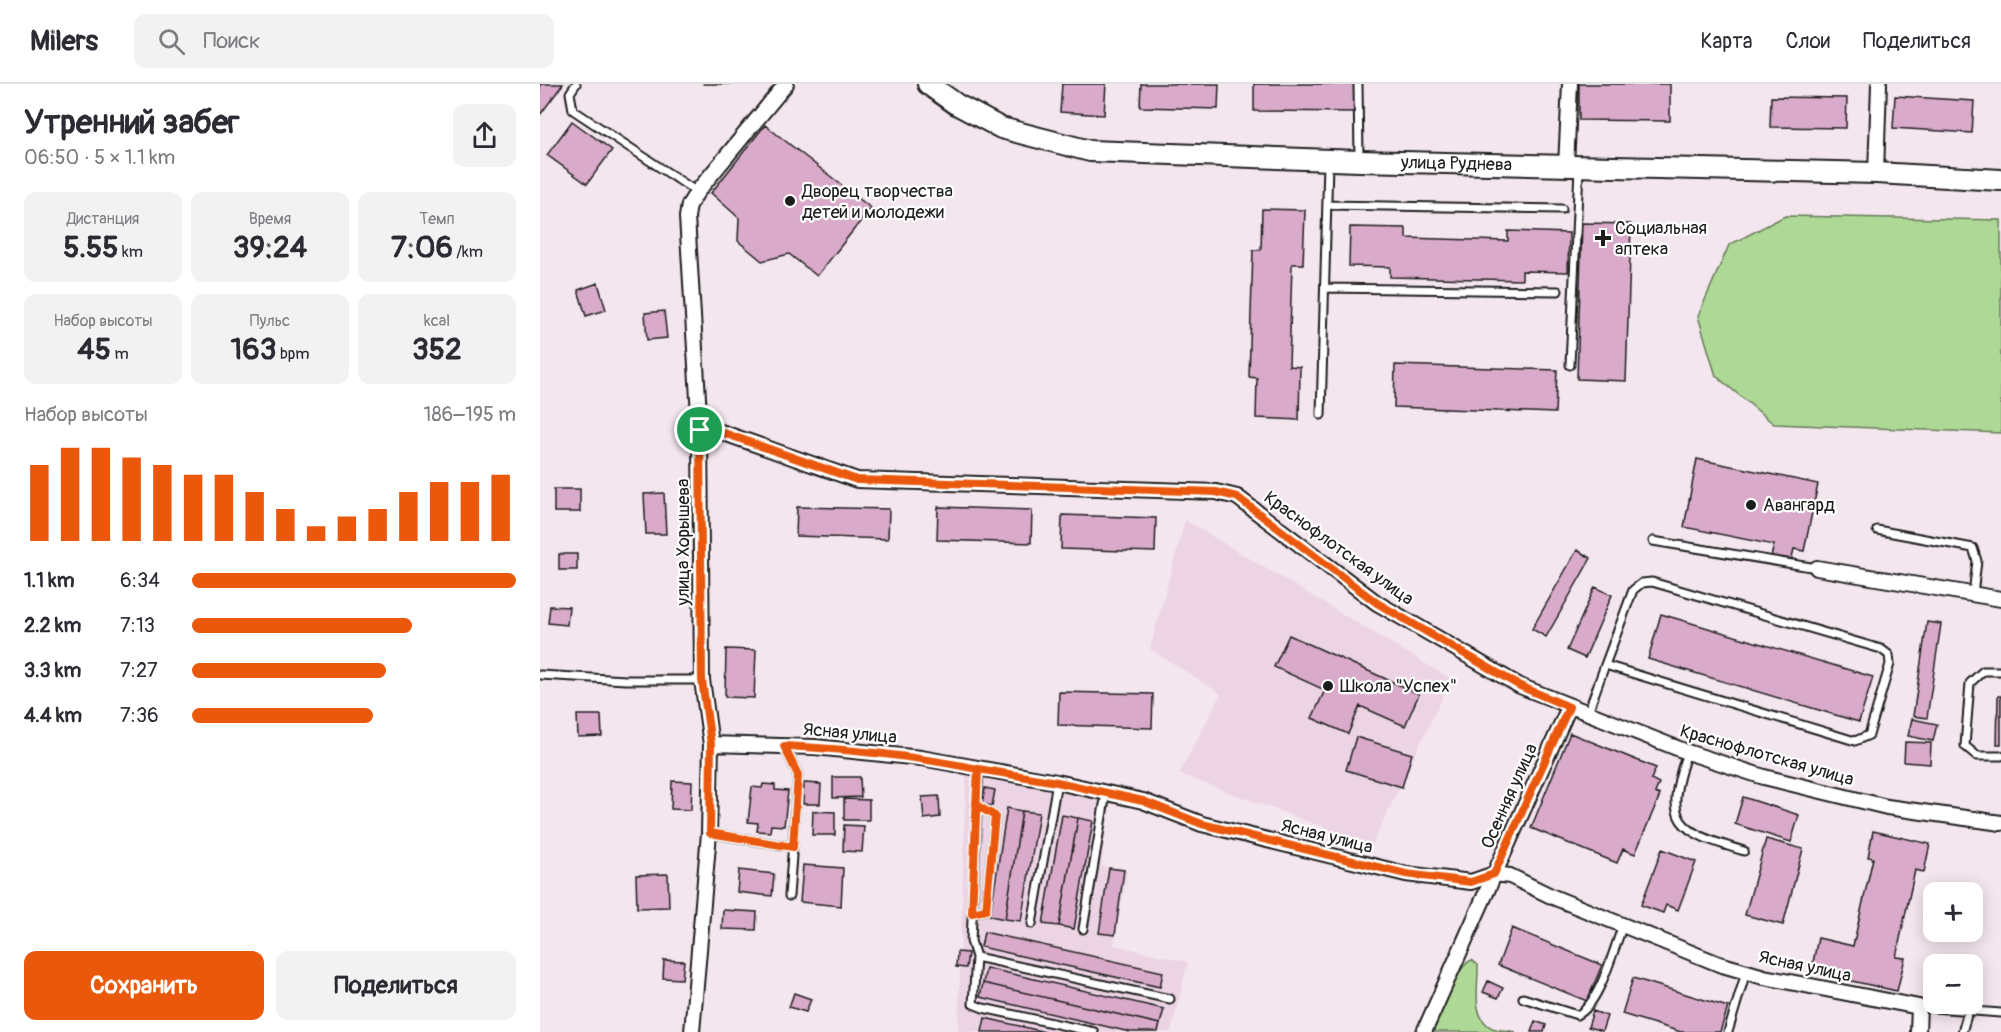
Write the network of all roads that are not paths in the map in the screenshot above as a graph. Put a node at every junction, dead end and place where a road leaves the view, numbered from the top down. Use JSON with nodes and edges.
{"nodes":[{"id":1,"x":576,"y":84,"type":"edge"},
{"id":2,"x":786,"y":84,"type":"edge"},
{"id":3,"x":928,"y":84,"type":"edge"},
{"id":4,"x":1358,"y":84,"type":"edge"},
{"id":5,"x":1570,"y":84,"type":"edge"},
{"id":6,"x":1879,"y":84,"type":"edge"},
{"id":7,"x":1328,"y":160,"type":"junction"},
{"id":8,"x":1359,"y":161,"type":"junction"},
{"id":9,"x":1573,"y":166,"type":"junction"},
{"id":10,"x":1876,"y":173,"type":"junction"},
{"id":11,"x":2001,"y":180,"type":"edge"},
{"id":12,"x":698,"y":192,"type":"junction"},
{"id":13,"x":1327,"y":205,"type":"junction"},
{"id":14,"x":1562,"y":209,"type":"dead end"},
{"id":15,"x":1324,"y":288,"type":"junction"},
{"id":16,"x":1558,"y":291,"type":"dead end"},
{"id":17,"x":1570,"y":365,"type":"dead end"},
{"id":18,"x":1321,"y":416,"type":"dead end"},
{"id":19,"x":700,"y":430,"type":"junction"},
{"id":20,"x":1877,"y":530,"type":"dead end"},
{"id":21,"x":1653,"y":541,"type":"dead end"},
{"id":22,"x":1817,"y":567,"type":"joint"},
{"id":23,"x":1973,"y":594,"type":"junction"},
{"id":24,"x":2001,"y":598,"type":"edge"},
{"id":25,"x":1605,"y":665,"type":"junction"},
{"id":26,"x":2001,"y":671,"type":"edge"},
{"id":27,"x":540,"y":675,"type":"edge"},
{"id":28,"x":702,"y":680,"type":"junction"},
{"id":29,"x":1569,"y":707,"type":"junction"},
{"id":30,"x":1587,"y":715,"type":"junction"},
{"id":31,"x":711,"y":744,"type":"junction"},
{"id":32,"x":784,"y":746,"type":"junction"},
{"id":33,"x":1687,"y":752,"type":"junction"},
{"id":34,"x":2001,"y":756,"type":"edge"},
{"id":35,"x":978,"y":769,"type":"junction"},
{"id":36,"x":1057,"y":782,"type":"junction"},
{"id":37,"x":1106,"y":793,"type":"junction"},
{"id":38,"x":976,"y":805,"type":"junction"},
{"id":39,"x":2001,"y":823,"type":"edge"},
{"id":40,"x":710,"y":833,"type":"junction"},
{"id":41,"x":793,"y":847,"type":"junction"},
{"id":42,"x":1744,"y":851,"type":"dead end"},
{"id":43,"x":1494,"y":874,"type":"junction"},
{"id":44,"x":789,"y":896,"type":"dead end"},
{"id":45,"x":972,"y":913,"type":"junction"},
{"id":46,"x":1032,"y":924,"type":"dead end"},
{"id":47,"x":1623,"y":926,"type":"junction"},
{"id":48,"x":1083,"y":929,"type":"dead end"},
{"id":49,"x":976,"y":957,"type":"junction"},
{"id":50,"x":1746,"y":972,"type":"junction"},
{"id":51,"x":1523,"y":998,"type":"dead end"},
{"id":52,"x":1170,"y":999,"type":"dead end"},
{"id":53,"x":1919,"y":1007,"type":"junction"},
{"id":54,"x":1923,"y":1007,"type":"edge"},
{"id":55,"x":1983,"y":1012,"type":"edge"},
{"id":56,"x":2001,"y":1013,"type":"edge"},
{"id":57,"x":1967,"y":1014,"type":"edge"},
{"id":58,"x":692,"y":1032,"type":"edge"},
{"id":59,"x":1094,"y":1032,"type":"edge"},
{"id":60,"x":1424,"y":1032,"type":"edge"},
{"id":61,"x":1728,"y":1032,"type":"edge"},
{"id":62,"x":1918,"y":1032,"type":"edge"},
{"id":63,"x":1962,"y":1032,"type":"edge"}],
"edges":[{"from":1,"to":12,"type":"lane"},
{"from":2,"to":12,"type":"street","name":"улица Хорышева"},
{"from":3,"to":7,"type":"main road","name":"улица Руднева"},
{"from":4,"to":8,"type":"lane"},
{"from":5,"to":9,"type":"street"},
{"from":6,"to":10,"type":"street"},
{"from":7,"to":8,"type":"main road","name":"улица Руднева"},
{"from":7,"to":13,"type":"lane"},
{"from":8,"to":9,"type":"main road","name":"улица Руднева"},
{"from":9,"to":10,"type":"main road","name":"улица Руднева"},
{"from":9,"to":17,"type":"lane"},
{"from":10,"to":11,"type":"main road","name":"улица Руднева"},
{"from":12,"to":19,"type":"street","name":"улица Хорышева"},
{"from":13,"to":14,"type":"lane"},
{"from":13,"to":15,"type":"lane"},
{"from":15,"to":16,"type":"lane"},
{"from":15,"to":18,"type":"lane"},
{"from":19,"to":28,"type":"street","name":"улица Хорышева"},
{"from":19,"to":29,"type":"street","name":"Краснофлотская улица"},
{"from":20,"to":23,"type":"lane"},
{"from":21,"to":22,"type":"lane"},
{"from":22,"to":23,"type":"street"},
{"from":23,"to":24,"type":"street"},
{"from":25,"to":25,"type":"lane"},
{"from":25,"to":30,"type":"lane"},
{"from":26,"to":34,"type":"lane"},
{"from":27,"to":28,"type":"lane"},
{"from":28,"to":31,"type":"street","name":"улица Хорышева"},
{"from":29,"to":30,"type":"street","name":"Краснофлотская улица"},
{"from":29,"to":43,"type":"street","name":"Осенняя улица"},
{"from":30,"to":33,"type":"street","name":"Краснофлотская улица"},
{"from":31,"to":32,"type":"street","name":"Ясная улица"},
{"from":31,"to":40,"type":"street","name":"улица Хорышева"},
{"from":32,"to":35,"type":"street","name":"Ясная улица"},
{"from":32,"to":41,"type":"lane"},
{"from":33,"to":39,"type":"street","name":"Краснофлотская улица"},
{"from":33,"to":42,"type":"lane"},
{"from":35,"to":36,"type":"street","name":"Ясная улица"},
{"from":35,"to":38,"type":"lane"},
{"from":36,"to":37,"type":"street","name":"Ясная улица"},
{"from":36,"to":46,"type":"lane"},
{"from":37,"to":43,"type":"street","name":"Ясная улица"},
{"from":37,"to":48,"type":"lane"},
{"from":38,"to":45,"type":"lane"},
{"from":38,"to":45,"type":"lane"},
{"from":40,"to":41,"type":"lane"},
{"from":40,"to":58,"type":"street","name":"улица Хорышева"},
{"from":41,"to":44,"type":"lane"},
{"from":43,"to":47,"type":"street","name":"Ясная улица"},
{"from":43,"to":60,"type":"street","name":"Осенняя улица"},
{"from":45,"to":49,"type":"lane"},
{"from":47,"to":50,"type":"street","name":"Ясная улица"},
{"from":47,"to":51,"type":"lane"},
{"from":49,"to":52,"type":"lane"},
{"from":49,"to":59,"type":"lane"},
{"from":50,"to":53,"type":"street","name":"Ясная улица"},
{"from":50,"to":61,"type":"lane"},
{"from":53,"to":54,"type":"lane"},
{"from":53,"to":62,"type":"street"},
{"from":55,"to":56,"type":"lane"},
{"from":57,"to":63,"type":"lane"}]}
